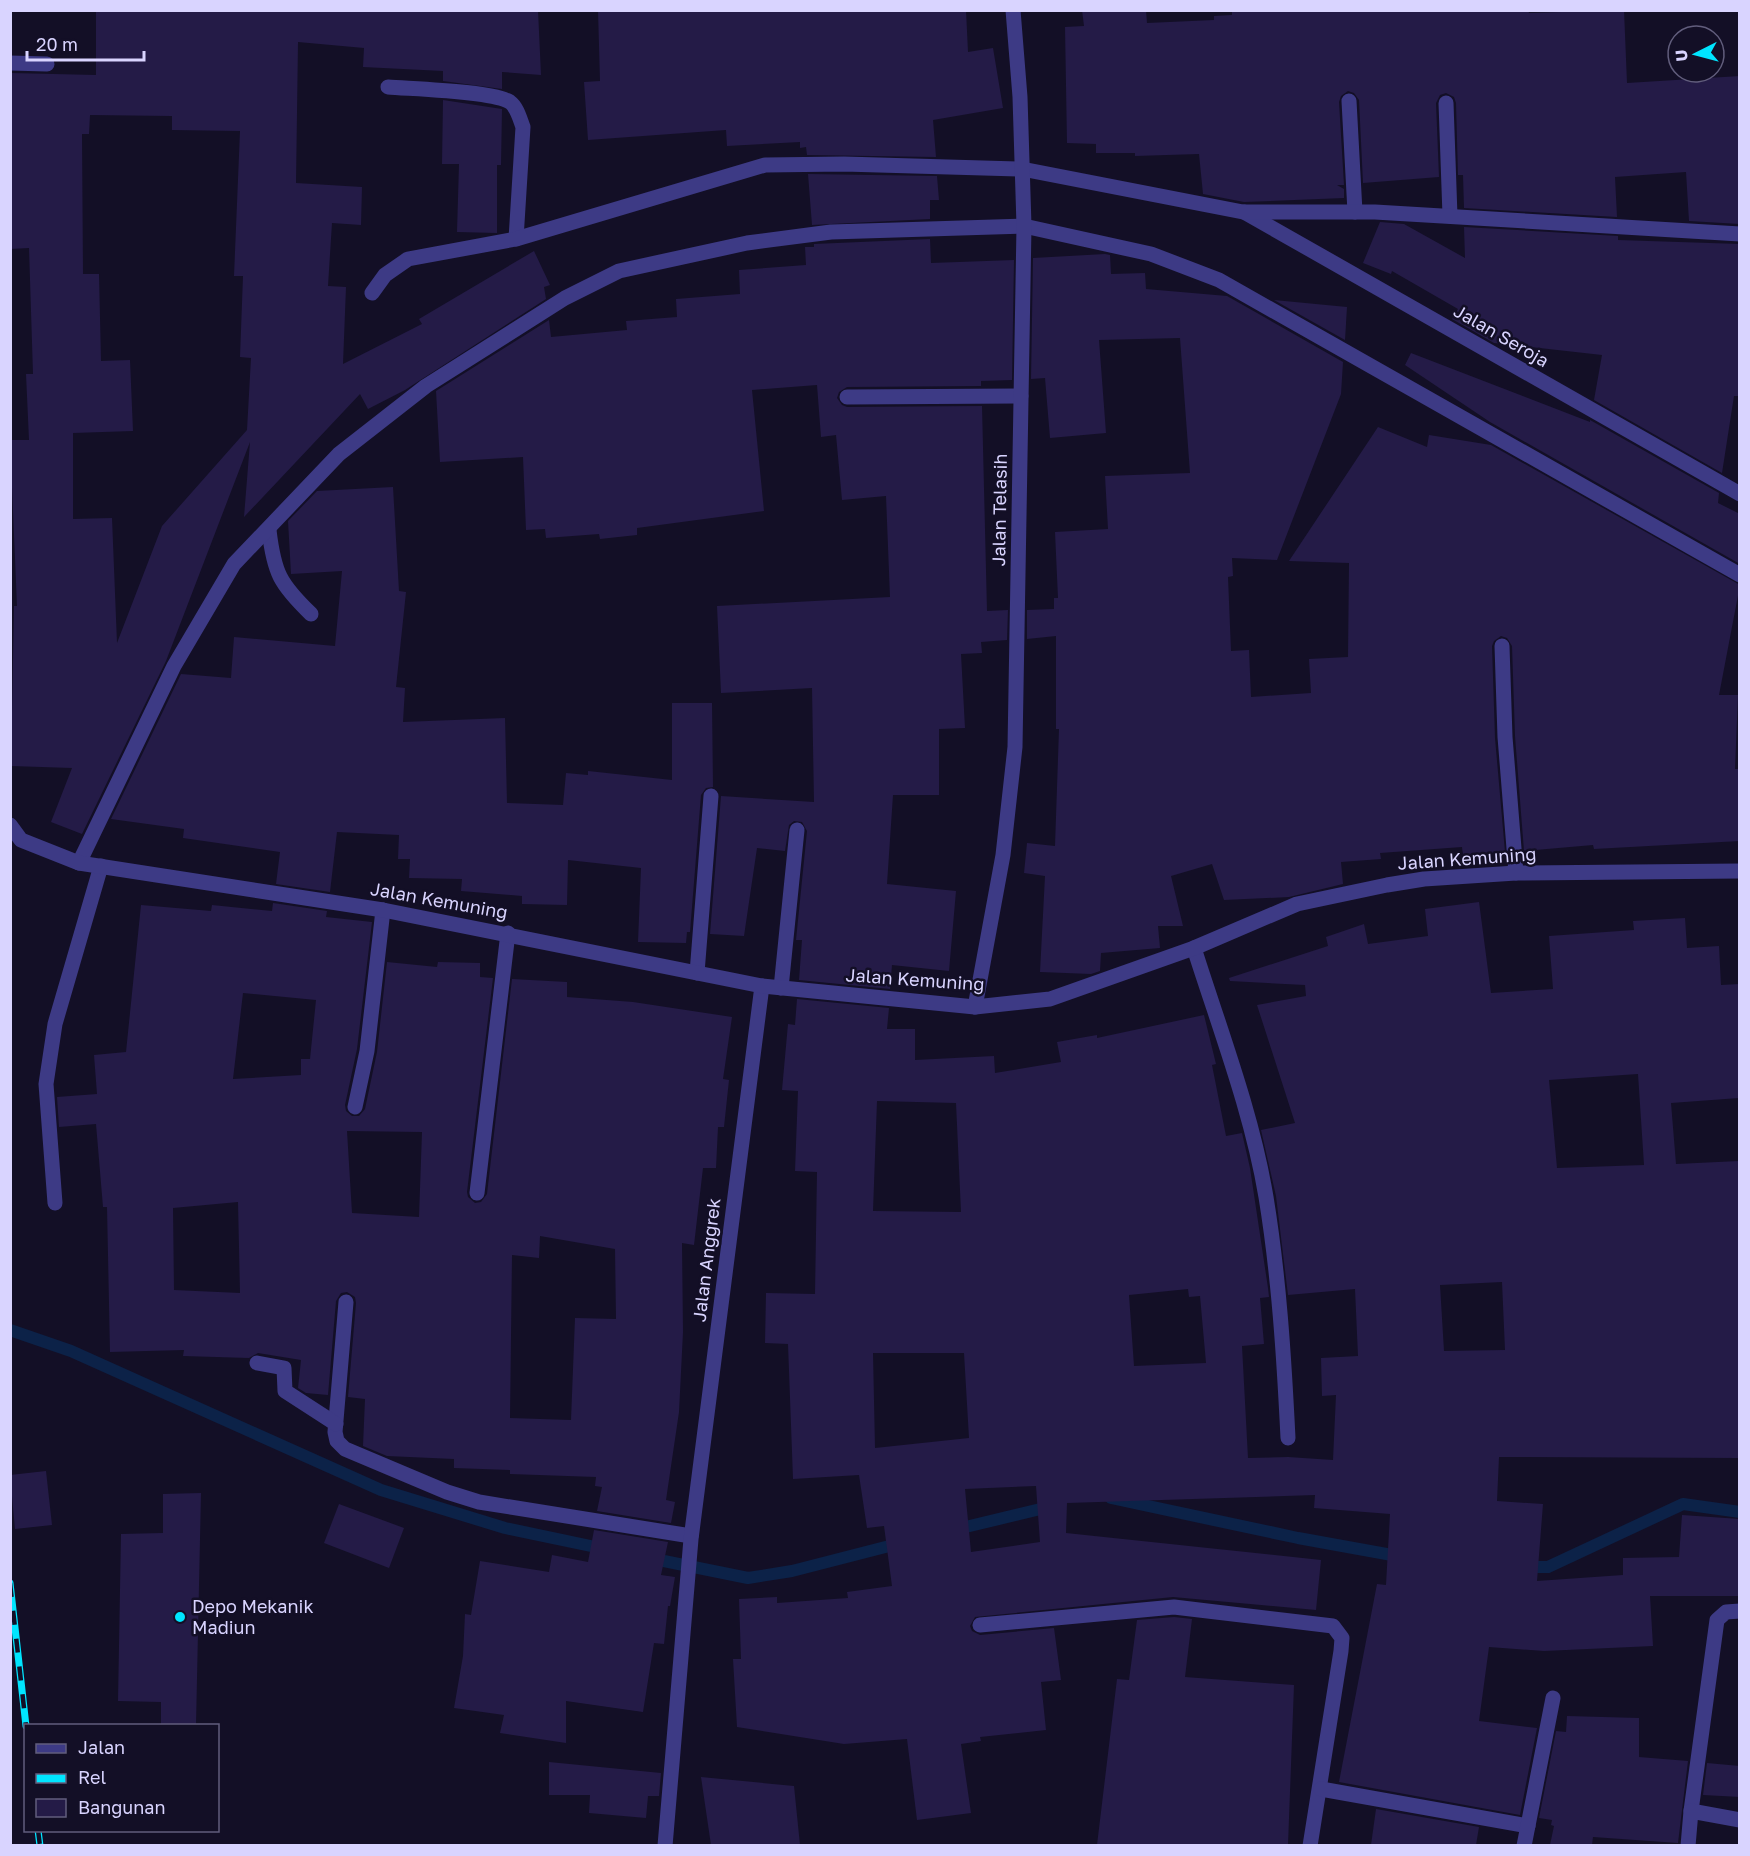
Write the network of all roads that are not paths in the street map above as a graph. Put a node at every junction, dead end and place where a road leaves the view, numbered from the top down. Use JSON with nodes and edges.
{"nodes":[{"id":1,"x":1013,"y":10,"type":"edge"},
{"id":2,"x":10,"y":63,"type":"edge"},
{"id":3,"x":47,"y":64,"type":"dead end"},
{"id":4,"x":388,"y":87,"type":"dead end"},
{"id":5,"x":1349,"y":101,"type":"dead end"},
{"id":6,"x":1446,"y":103,"type":"dead end"},
{"id":7,"x":1022,"y":169,"type":"junction"},
{"id":8,"x":1243,"y":212,"type":"junction"},
{"id":9,"x":1355,"y":212,"type":"junction"},
{"id":10,"x":1450,"y":216,"type":"junction"},
{"id":11,"x":1024,"y":226,"type":"junction"},
{"id":12,"x":1740,"y":234,"type":"edge"},
{"id":13,"x":516,"y":239,"type":"junction"},
{"id":14,"x":372,"y":293,"type":"dead end"},
{"id":15,"x":1021,"y":396,"type":"junction"},
{"id":16,"x":847,"y":397,"type":"dead end"},
{"id":17,"x":1740,"y":494,"type":"edge"},
{"id":18,"x":269,"y":530,"type":"junction"},
{"id":19,"x":1740,"y":575,"type":"edge"},
{"id":20,"x":311,"y":614,"type":"dead end"},
{"id":21,"x":1502,"y":646,"type":"dead end"},
{"id":22,"x":711,"y":796,"type":"dead end"},
{"id":23,"x":10,"y":825,"type":"edge"},
{"id":24,"x":796,"y":830,"type":"dead end"},
{"id":25,"x":79,"y":863,"type":"junction"},
{"id":26,"x":101,"y":866,"type":"junction"},
{"id":27,"x":1740,"y":871,"type":"edge"},
{"id":28,"x":1516,"y":873,"type":"junction"},
{"id":29,"x":383,"y":910,"type":"junction"},
{"id":30,"x":508,"y":933,"type":"junction"},
{"id":31,"x":1194,"y":948,"type":"junction"},
{"id":32,"x":697,"y":973,"type":"junction"},
{"id":33,"x":762,"y":986,"type":"junction"},
{"id":34,"x":781,"y":988,"type":"junction"},
{"id":35,"x":975,"y":1007,"type":"junction"},
{"id":36,"x":355,"y":1107,"type":"dead end"},
{"id":37,"x":477,"y":1194,"type":"dead end"},
{"id":38,"x":55,"y":1203,"type":"dead end"},
{"id":39,"x":346,"y":1302,"type":"dead end"},
{"id":40,"x":256,"y":1363,"type":"dead end"},
{"id":41,"x":336,"y":1425,"type":"junction"},
{"id":42,"x":1288,"y":1438,"type":"dead end"},
{"id":43,"x":691,"y":1537,"type":"junction"},
{"id":44,"x":1740,"y":1611,"type":"edge"},
{"id":45,"x":980,"y":1625,"type":"dead end"},
{"id":46,"x":1553,"y":1698,"type":"dead end"},
{"id":47,"x":1321,"y":1789,"type":"junction"},
{"id":48,"x":1691,"y":1811,"type":"junction"},
{"id":49,"x":1740,"y":1820,"type":"edge"},
{"id":50,"x":1528,"y":1826,"type":"junction"},
{"id":51,"x":665,"y":1845,"type":"edge"},
{"id":52,"x":1310,"y":1845,"type":"edge"},
{"id":53,"x":1524,"y":1845,"type":"edge"},
{"id":54,"x":1688,"y":1845,"type":"edge"}],
"edges":[{"from":1,"to":7,"type":"street","name":"Jalan Telasih"},
{"from":2,"to":3,"type":"street"},
{"from":4,"to":13,"type":"street"},
{"from":5,"to":9,"type":"street"},
{"from":6,"to":10,"type":"street"},
{"from":7,"to":8,"type":"street"},
{"from":7,"to":11,"type":"street","name":"Jalan Telasih"},
{"from":7,"to":13,"type":"street"},
{"from":8,"to":9,"type":"street"},
{"from":8,"to":17,"type":"street","name":"Jalan Seroja"},
{"from":9,"to":10,"type":"street"},
{"from":10,"to":12,"type":"street"},
{"from":11,"to":15,"type":"street","name":"Jalan Telasih"},
{"from":11,"to":18,"type":"street"},
{"from":11,"to":19,"type":"street"},
{"from":13,"to":14,"type":"street"},
{"from":15,"to":16,"type":"street"},
{"from":15,"to":35,"type":"street","name":"Jalan Telasih"},
{"from":18,"to":20,"type":"street"},
{"from":18,"to":25,"type":"street"},
{"from":21,"to":28,"type":"street"},
{"from":22,"to":32,"type":"street"},
{"from":23,"to":25,"type":"street","name":"Jalan Kemuning"},
{"from":24,"to":34,"type":"street"},
{"from":25,"to":26,"type":"street","name":"Jalan Kemuning"},
{"from":26,"to":29,"type":"street","name":"Jalan Kemuning"},
{"from":26,"to":38,"type":"street"},
{"from":27,"to":28,"type":"street","name":"Jalan Kemuning"},
{"from":28,"to":31,"type":"street","name":"Jalan Kemuning"},
{"from":29,"to":30,"type":"street","name":"Jalan Kemuning"},
{"from":29,"to":36,"type":"street"},
{"from":30,"to":32,"type":"street","name":"Jalan Kemuning"},
{"from":30,"to":37,"type":"street"},
{"from":31,"to":35,"type":"street","name":"Jalan Kemuning"},
{"from":31,"to":42,"type":"street"},
{"from":32,"to":33,"type":"street","name":"Jalan Kemuning"},
{"from":33,"to":34,"type":"street","name":"Jalan Kemuning"},
{"from":33,"to":43,"type":"street","name":"Jalan Anggrek"},
{"from":34,"to":35,"type":"street","name":"Jalan Kemuning"},
{"from":39,"to":41,"type":"street"},
{"from":40,"to":41,"type":"street"},
{"from":41,"to":43,"type":"street"},
{"from":43,"to":51,"type":"street","name":"Jalan Anggrek"},
{"from":44,"to":48,"type":"street"},
{"from":45,"to":47,"type":"street"},
{"from":46,"to":50,"type":"street"},
{"from":47,"to":50,"type":"street"},
{"from":47,"to":52,"type":"street"},
{"from":48,"to":49,"type":"street"},
{"from":48,"to":54,"type":"street"},
{"from":50,"to":53,"type":"street"}]}
